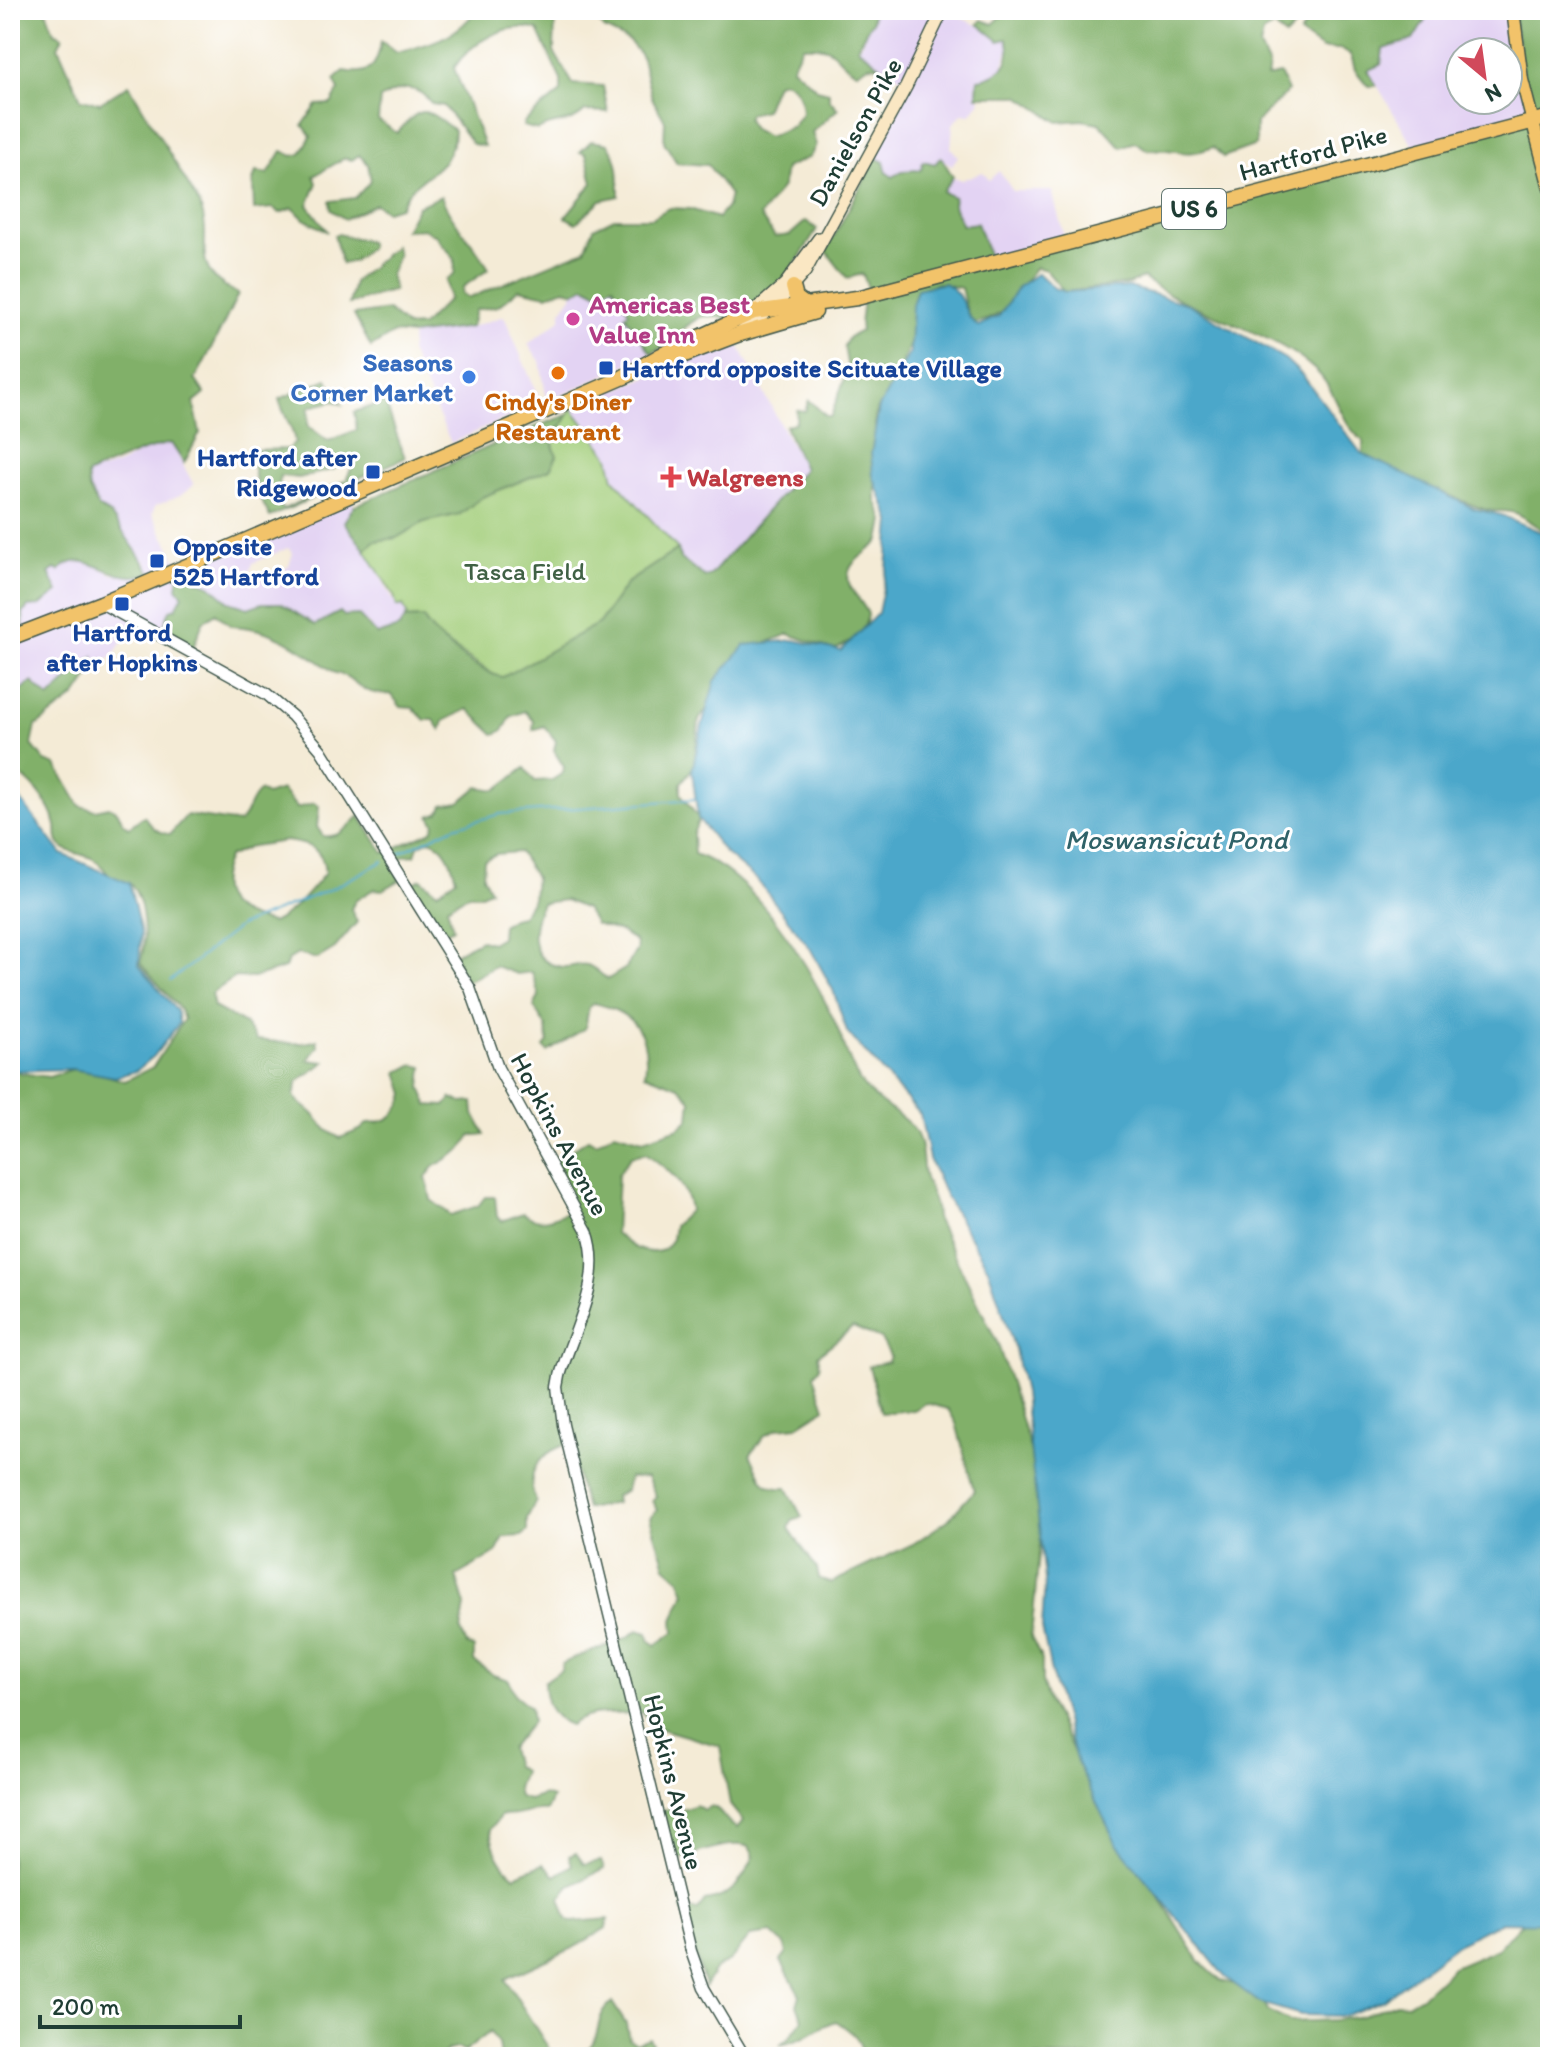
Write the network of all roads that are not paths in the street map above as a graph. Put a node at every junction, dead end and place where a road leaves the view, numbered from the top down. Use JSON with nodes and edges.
{"nodes":[{"id":1,"x":943,"y":10,"type":"edge"},
{"id":2,"x":1513,"y":10,"type":"edge"},
{"id":3,"x":1550,"y":117,"type":"edge"},
{"id":4,"x":1532,"y":122,"type":"junction"},
{"id":5,"x":1550,"y":188,"type":"edge"},
{"id":6,"x":826,"y":231,"type":"junction"},
{"id":7,"x":793,"y":287,"type":"junction"},
{"id":8,"x":857,"y":298,"type":"junction"},
{"id":9,"x":807,"y":306,"type":"junction"},
{"id":10,"x":770,"y":310,"type":"junction"},
{"id":11,"x":754,"y":312,"type":"junction"},
{"id":12,"x":737,"y":335,"type":"junction"},
{"id":13,"x":623,"y":377,"type":"junction"},
{"id":14,"x":101,"y":603,"type":"junction"},
{"id":15,"x":10,"y":638,"type":"edge"},
{"id":16,"x":745,"y":2057,"type":"edge"}],
"edges":[{"from":1,"to":6,"type":"main road","name":"Danielson Pike"},
{"from":2,"to":4,"type":"main road"},
{"from":3,"to":4,"type":"highway","name":"Hartford Pike","number":"US 6"},
{"from":4,"to":5,"type":"main road"},
{"from":4,"to":8,"type":"highway","name":"Hartford Pike","number":"US 6"},
{"from":6,"to":7,"type":"main road","name":"Danielson Pike"},
{"from":6,"to":11,"type":"main road","name":"Danielson Pike"},
{"from":7,"to":9,"type":"highway"},
{"from":7,"to":10,"type":"main road","name":"Danielson Pike"},
{"from":8,"to":9,"type":"highway","name":"Hartford Pike","number":"US 6"},
{"from":8,"to":12,"type":"highway","name":"Hartford Pike","number":"US 6"},
{"from":9,"to":10,"type":"highway","name":"Hartford Pike","number":"US 6"},
{"from":10,"to":11,"type":"highway","name":"Hartford Pike","number":"US 6"},
{"from":10,"to":12,"type":"main road","name":"Danielson Pike"},
{"from":11,"to":13,"type":"highway","name":"Hartford Pike","number":"US 6"},
{"from":12,"to":13,"type":"highway","name":"Hartford Pike","number":"US 6"},
{"from":13,"to":14,"type":"highway","name":"Hartford Pike","number":"US 6"},
{"from":14,"to":15,"type":"highway","number":"US 6"},
{"from":14,"to":16,"type":"street","name":"Hopkins Avenue"}]}
